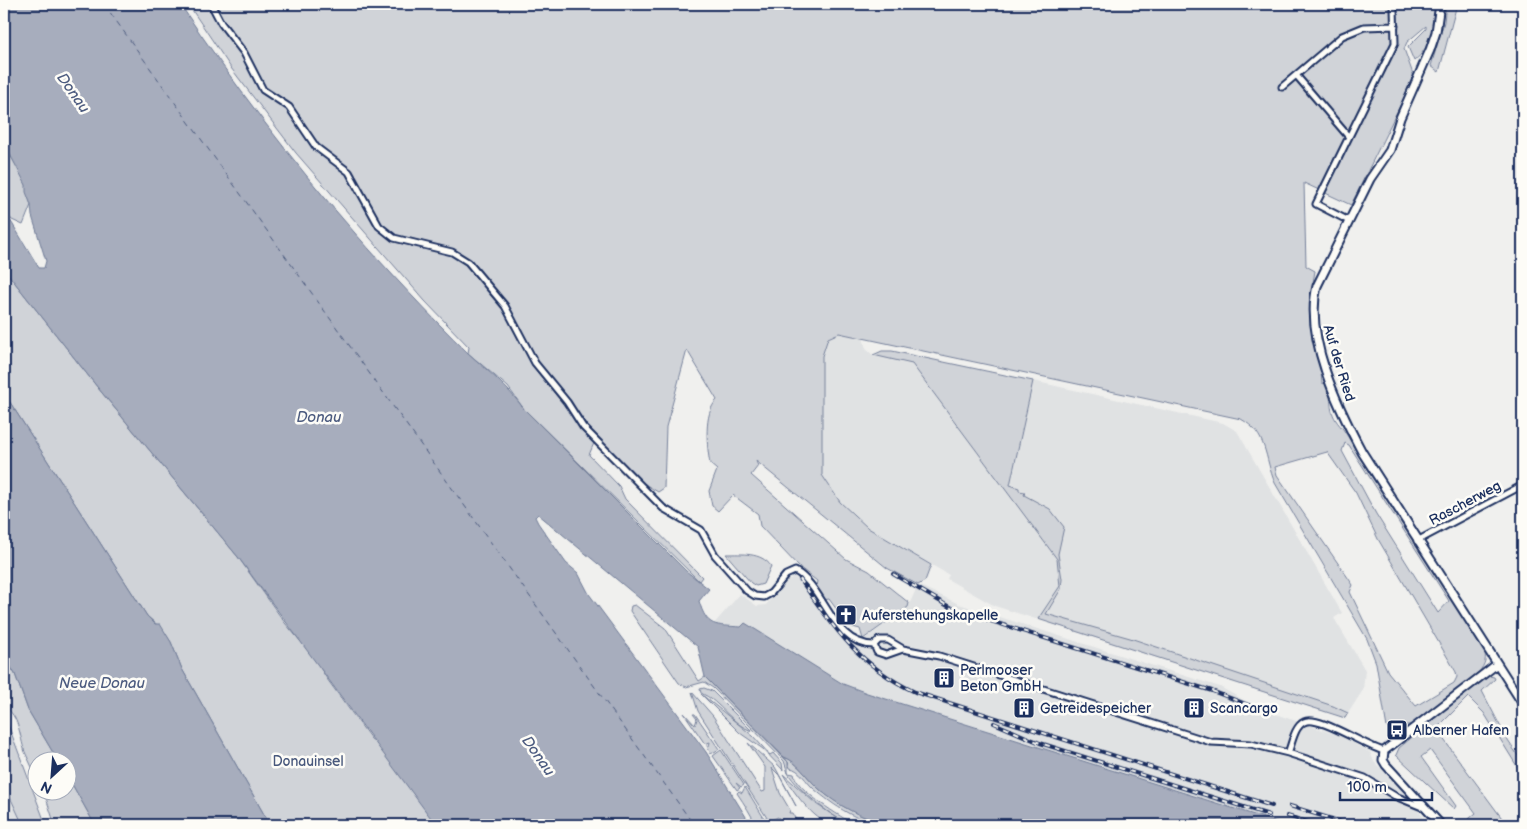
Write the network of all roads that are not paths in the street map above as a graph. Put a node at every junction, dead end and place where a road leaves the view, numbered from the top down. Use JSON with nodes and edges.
{"nodes":[{"id":1,"x":211,"y":4,"type":"edge"},
{"id":2,"x":1440,"y":4,"type":"edge"},
{"id":3,"x":1394,"y":8,"type":"dead end"},
{"id":4,"x":1394,"y":26,"type":"junction"},
{"id":5,"x":1296,"y":75,"type":"junction"},
{"id":6,"x":1282,"y":87,"type":"dead end"},
{"id":7,"x":1348,"y":136,"type":"junction"},
{"id":8,"x":1350,"y":220,"type":"junction"},
{"id":9,"x":1523,"y":485,"type":"edge"},
{"id":10,"x":1417,"y":540,"type":"junction"},
{"id":11,"x":874,"y":645,"type":"junction"},
{"id":12,"x":903,"y":649,"type":"junction"},
{"id":13,"x":1497,"y":664,"type":"junction"},
{"id":14,"x":1523,"y":704,"type":"edge"},
{"id":15,"x":1384,"y":751,"type":"junction"},
{"id":16,"x":1288,"y":753,"type":"junction"},
{"id":17,"x":1427,"y":808,"type":"junction"},
{"id":18,"x":1440,"y":825,"type":"edge"}],
"edges":[{"from":1,"to":11,"type":"street"},
{"from":2,"to":8,"type":"main road","name":"Auf der Ried"},
{"from":3,"to":4,"type":"street"},
{"from":4,"to":5,"type":"street"},
{"from":4,"to":7,"type":"street"},
{"from":5,"to":6,"type":"street"},
{"from":5,"to":7,"type":"street"},
{"from":7,"to":8,"type":"street"},
{"from":8,"to":10,"type":"main road","name":"Auf der Ried"},
{"from":9,"to":10,"type":"street","name":"Rascherweg"},
{"from":10,"to":13,"type":"main road","name":"Auf der Ried"},
{"from":11,"to":12,"type":"street"},
{"from":11,"to":12,"type":"street"},
{"from":12,"to":16,"type":"street"},
{"from":13,"to":14,"type":"main road","name":"Auf der Ried"},
{"from":13,"to":15,"type":"main road"},
{"from":15,"to":16,"type":"street"},
{"from":15,"to":17,"type":"main road"},
{"from":16,"to":17,"type":"street"},
{"from":17,"to":18,"type":"main road"}]}
